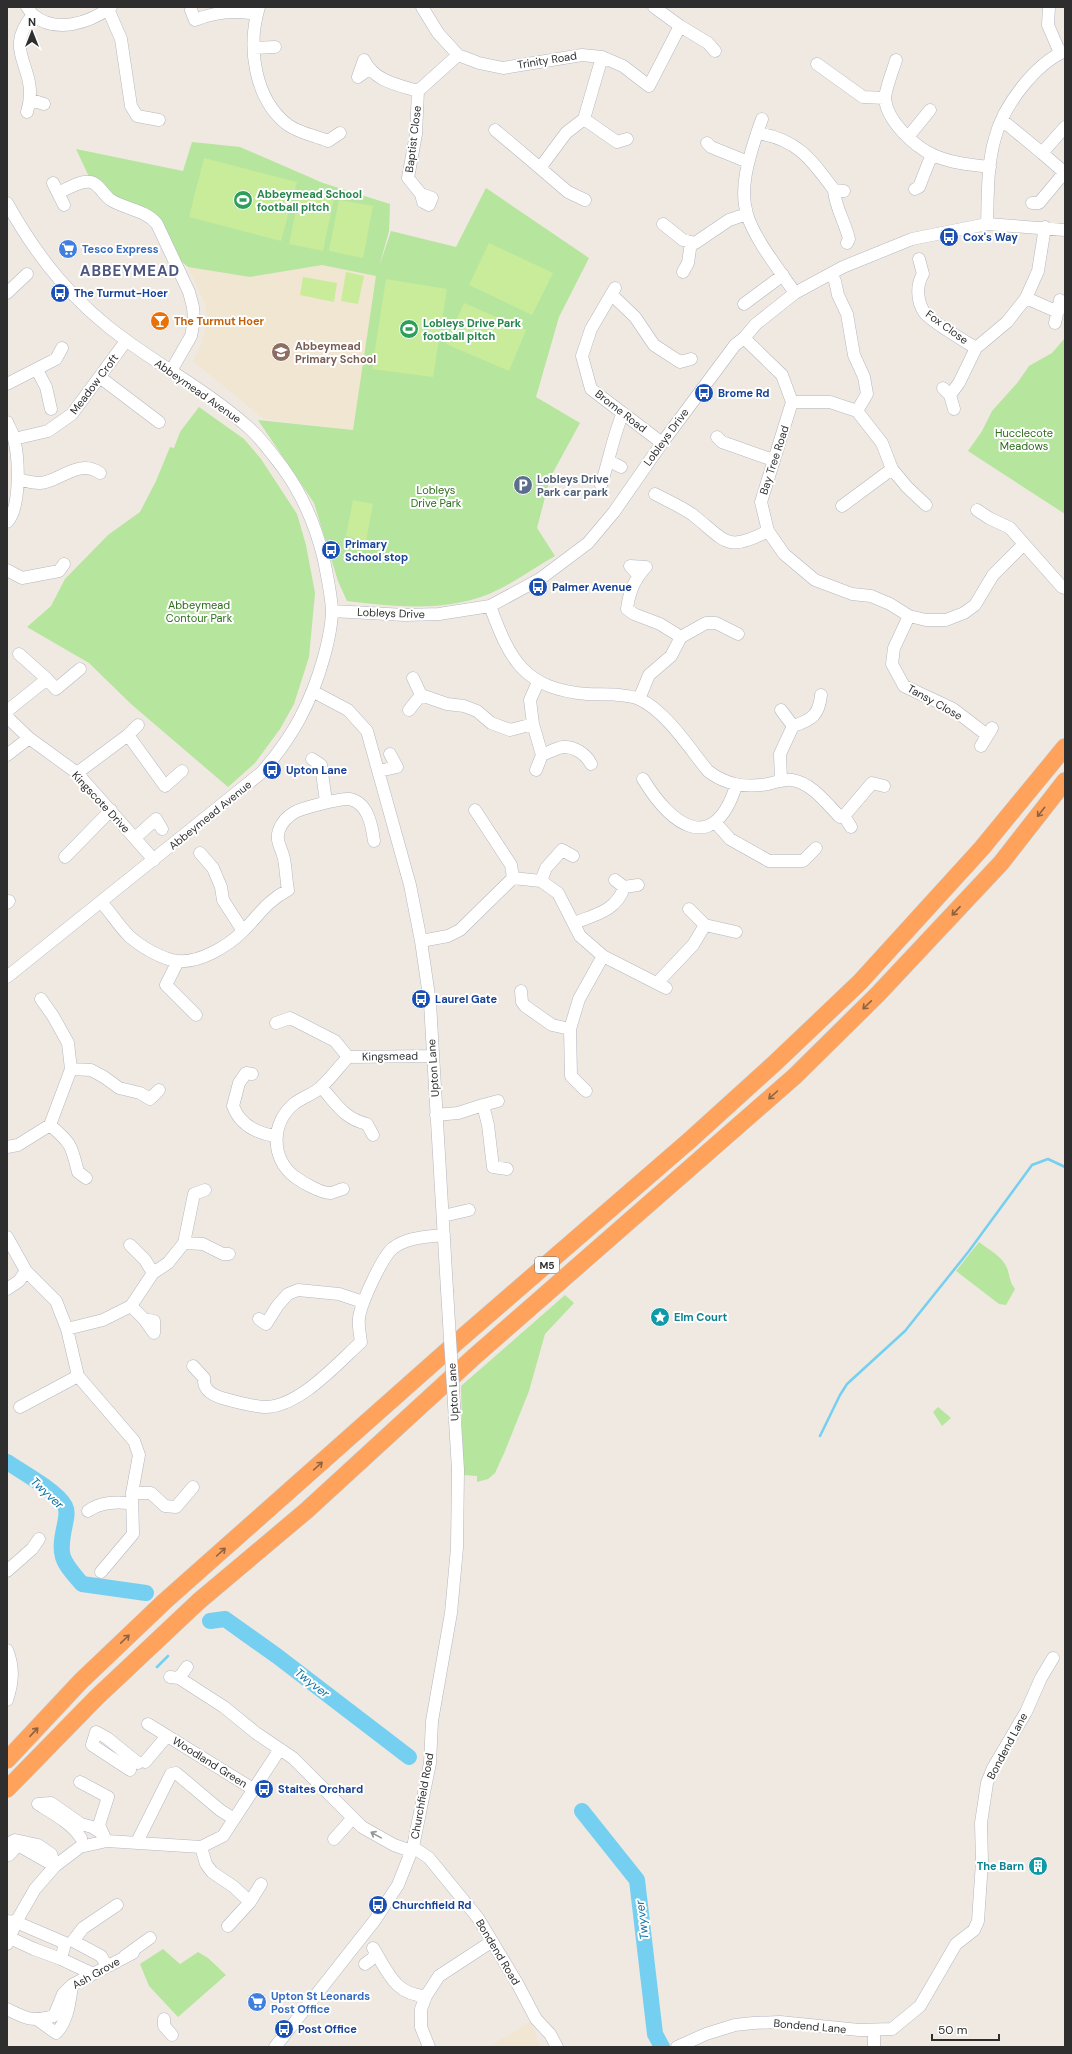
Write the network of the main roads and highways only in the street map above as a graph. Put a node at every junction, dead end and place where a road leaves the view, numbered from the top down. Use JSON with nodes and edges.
{"nodes":[{"id":1,"x":1065,"y":747,"type":"edge"},
{"id":2,"x":1065,"y":781,"type":"edge"},
{"id":3,"x":7,"y":1760,"type":"edge"},
{"id":4,"x":7,"y":1789,"type":"edge"}],
"edges":[{"from":3,"to":1,"type":"highway","number":"M5","one_way":true},
{"from":2,"to":4,"type":"highway","number":"M5","one_way":true}]}
